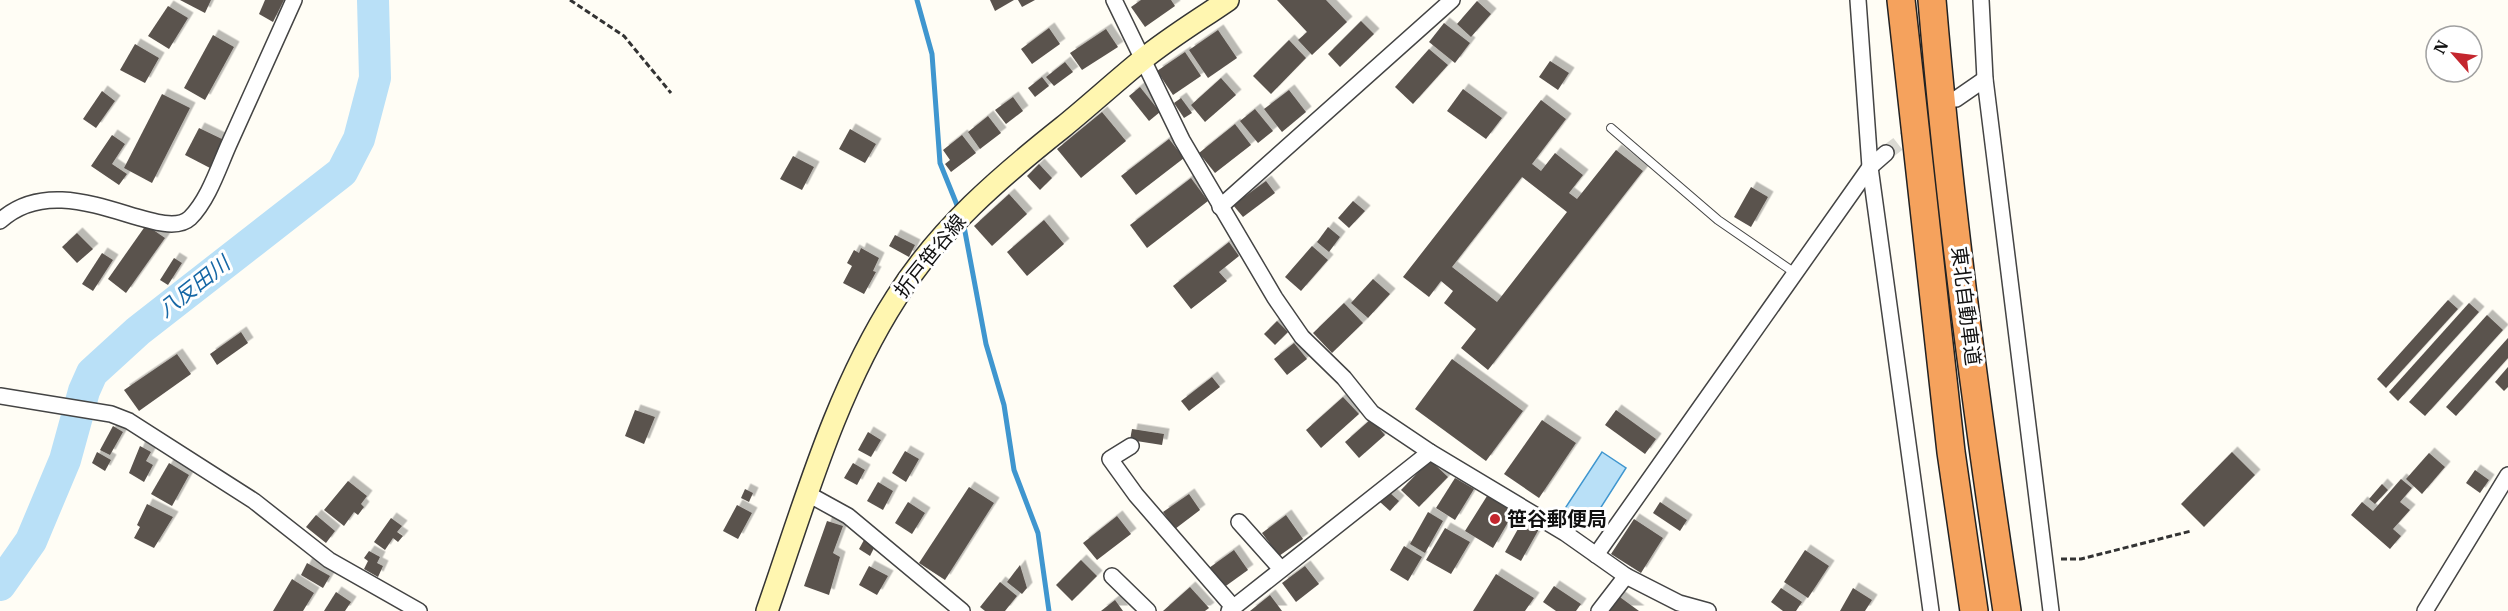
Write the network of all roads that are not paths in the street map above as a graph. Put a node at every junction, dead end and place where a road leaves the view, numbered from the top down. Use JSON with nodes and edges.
{"nodes":[{"id":1,"x":294,"y":0,"type":"edge"},
{"id":2,"x":1114,"y":0,"type":"edge"},
{"id":3,"x":1227,"y":0,"type":"edge"},
{"id":4,"x":1452,"y":0,"type":"edge"},
{"id":5,"x":1857,"y":0,"type":"edge"},
{"id":6,"x":1901,"y":0,"type":"edge"},
{"id":7,"x":1932,"y":0,"type":"edge"},
{"id":8,"x":1981,"y":0,"type":"edge"},
{"id":9,"x":1144,"y":58,"type":"junction"},
{"id":10,"x":1985,"y":79,"type":"junction"},
{"id":11,"x":1956,"y":99,"type":"tunnel mouth"},
{"id":12,"x":1611,"y":128,"type":"dead end"},
{"id":13,"x":1886,"y":153,"type":"tunnel mouth"},
{"id":14,"x":1870,"y":167,"type":"junction"},
{"id":15,"x":1220,"y":207,"type":"junction"},
{"id":16,"x":0,"y":221,"type":"edge"},
{"id":17,"x":1795,"y":273,"type":"junction"},
{"id":18,"x":0,"y":396,"type":"edge"},
{"id":19,"x":1131,"y":447,"type":"dead end"},
{"id":20,"x":1430,"y":452,"type":"junction"},
{"id":21,"x":2508,"y":475,"type":"edge"},
{"id":22,"x":808,"y":494,"type":"junction"},
{"id":23,"x":1239,"y":522,"type":"dead end"},
{"id":24,"x":1596,"y":555,"type":"junction"},
{"id":25,"x":1281,"y":569,"type":"junction"},
{"id":26,"x":1112,"y":576,"type":"dead end"},
{"id":27,"x":1626,"y":576,"type":"junction"},
{"id":28,"x":1231,"y":609,"type":"edge"},
{"id":29,"x":420,"y":611,"type":"edge"},
{"id":30,"x":767,"y":611,"type":"edge"},
{"id":31,"x":962,"y":611,"type":"edge"},
{"id":32,"x":1148,"y":611,"type":"edge"},
{"id":33,"x":1599,"y":611,"type":"edge"},
{"id":34,"x":1708,"y":611,"type":"edge"},
{"id":35,"x":1931,"y":611,"type":"edge"},
{"id":36,"x":1974,"y":611,"type":"edge"},
{"id":37,"x":2007,"y":611,"type":"edge"},
{"id":38,"x":2051,"y":611,"type":"edge"},
{"id":39,"x":2425,"y":611,"type":"edge"}],
"edges":[{"from":1,"to":16,"type":"street"},
{"from":2,"to":9,"type":"street"},
{"from":3,"to":9,"type":"main road","name":"折戸笹谷線"},
{"from":4,"to":15,"type":"street"},
{"from":5,"to":14,"type":"street"},
{"from":6,"to":36,"type":"highway","name":"東北自動車道"},
{"from":7,"to":37,"type":"highway","name":"東北自動車道"},
{"from":8,"to":10,"type":"street"},
{"from":9,"to":15,"type":"street"},
{"from":9,"to":22,"type":"main road","name":"折戸笹谷線"},
{"from":10,"to":11,"type":"street"},
{"from":10,"to":38,"type":"street"},
{"from":12,"to":17,"type":"lane"},
{"from":13,"to":14,"type":"street"},
{"from":14,"to":17,"type":"street"},
{"from":14,"to":35,"type":"street"},
{"from":15,"to":20,"type":"street"},
{"from":17,"to":24,"type":"street"},
{"from":18,"to":29,"type":"street"},
{"from":19,"to":28,"type":"street"},
{"from":20,"to":24,"type":"street"},
{"from":20,"to":25,"type":"street"},
{"from":21,"to":39,"type":"street"},
{"from":22,"to":30,"type":"main road","name":"折戸笹谷線"},
{"from":22,"to":31,"type":"street"},
{"from":23,"to":25,"type":"street"},
{"from":24,"to":27,"type":"street"},
{"from":25,"to":28,"type":"street"},
{"from":26,"to":32,"type":"street"},
{"from":27,"to":33,"type":"street"},
{"from":27,"to":34,"type":"street"}]}
